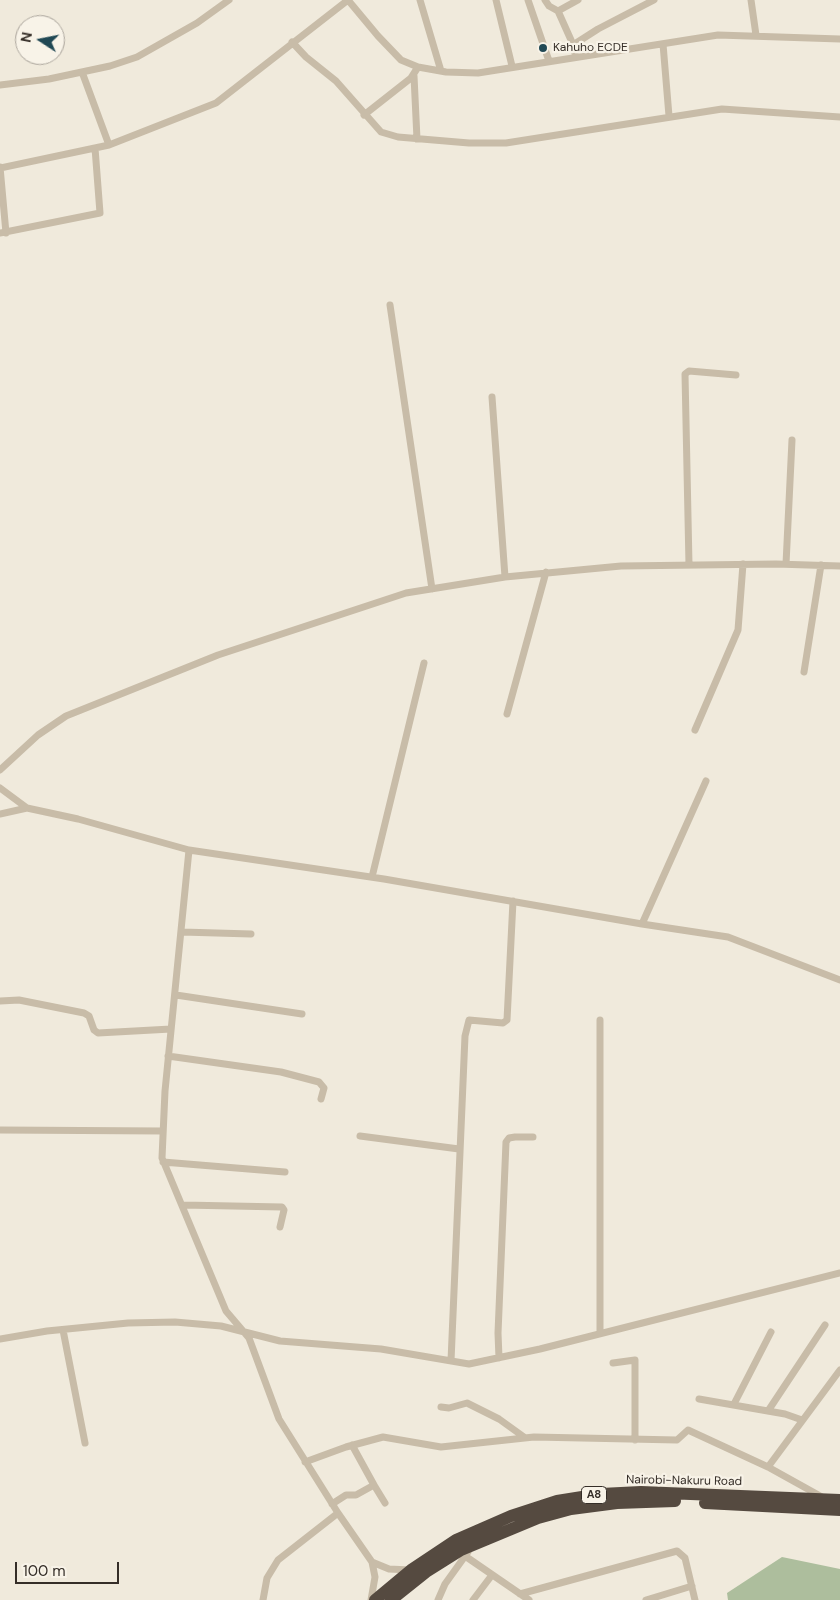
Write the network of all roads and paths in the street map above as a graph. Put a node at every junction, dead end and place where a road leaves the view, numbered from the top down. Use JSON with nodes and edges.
{"nodes":[{"id":1,"x":229,"y":0,"type":"edge"},
{"id":2,"x":348,"y":0,"type":"edge"},
{"id":3,"x":420,"y":0,"type":"edge"},
{"id":4,"x":496,"y":0,"type":"edge"},
{"id":5,"x":528,"y":0,"type":"edge"},
{"id":6,"x":545,"y":0,"type":"edge"},
{"id":7,"x":578,"y":0,"type":"edge"},
{"id":8,"x":654,"y":0,"type":"edge"},
{"id":9,"x":751,"y":0,"type":"edge"},
{"id":10,"x":558,"y":11,"type":"junction"},
{"id":11,"x":756,"y":35,"type":"junction"},
{"id":12,"x":840,"y":39,"type":"edge"},
{"id":13,"x":292,"y":42,"type":"junction"},
{"id":14,"x":663,"y":44,"type":"junction"},
{"id":15,"x":573,"y":45,"type":"junction"},
{"id":16,"x":576,"y":57,"type":"junction"},
{"id":17,"x":549,"y":61,"type":"junction"},
{"id":18,"x":512,"y":66,"type":"junction"},
{"id":19,"x":418,"y":67,"type":"junction"},
{"id":20,"x":441,"y":71,"type":"junction"},
{"id":21,"x":82,"y":72,"type":"junction"},
{"id":22,"x":414,"y":76,"type":"junction"},
{"id":23,"x":0,"y":85,"type":"edge"},
{"id":24,"x":364,"y":115,"type":"junction"},
{"id":25,"x":669,"y":116,"type":"junction"},
{"id":26,"x":840,"y":117,"type":"edge"},
{"id":27,"x":417,"y":139,"type":"junction"},
{"id":28,"x":109,"y":144,"type":"junction"},
{"id":29,"x":95,"y":148,"type":"junction"},
{"id":30,"x":0,"y":167,"type":"edge"},
{"id":31,"x":3,"y":233,"type":"edge"},
{"id":32,"x":390,"y":305,"type":"dead end"},
{"id":33,"x":736,"y":375,"type":"dead end"},
{"id":34,"x":492,"y":398,"type":"dead end"},
{"id":35,"x":792,"y":440,"type":"dead end"},
{"id":36,"x":743,"y":564,"type":"junction"},
{"id":37,"x":786,"y":564,"type":"junction"},
{"id":38,"x":689,"y":565,"type":"junction"},
{"id":39,"x":821,"y":565,"type":"junction"},
{"id":40,"x":840,"y":566,"type":"edge"},
{"id":41,"x":546,"y":572,"type":"junction"},
{"id":42,"x":505,"y":577,"type":"junction"},
{"id":43,"x":432,"y":588,"type":"junction"},
{"id":44,"x":424,"y":663,"type":"dead end"},
{"id":45,"x":804,"y":672,"type":"dead end"},
{"id":46,"x":507,"y":714,"type":"dead end"},
{"id":47,"x":695,"y":730,"type":"dead end"},
{"id":48,"x":0,"y":770,"type":"edge"},
{"id":49,"x":706,"y":781,"type":"dead end"},
{"id":50,"x":0,"y":788,"type":"edge"},
{"id":51,"x":27,"y":808,"type":"junction"},
{"id":52,"x":0,"y":814,"type":"edge"},
{"id":53,"x":189,"y":850,"type":"junction"},
{"id":54,"x":372,"y":877,"type":"junction"},
{"id":55,"x":514,"y":901,"type":"junction"},
{"id":56,"x":642,"y":924,"type":"junction"},
{"id":57,"x":182,"y":932,"type":"junction"},
{"id":58,"x":251,"y":934,"type":"dead end"},
{"id":59,"x":840,"y":980,"type":"edge"},
{"id":60,"x":176,"y":995,"type":"junction"},
{"id":61,"x":0,"y":1001,"type":"edge"},
{"id":62,"x":302,"y":1014,"type":"dead end"},
{"id":63,"x":600,"y":1020,"type":"dead end"},
{"id":64,"x":171,"y":1030,"type":"junction"},
{"id":65,"x":168,"y":1056,"type":"junction"},
{"id":66,"x":321,"y":1099,"type":"dead end"},
{"id":67,"x":0,"y":1130,"type":"edge"},
{"id":68,"x":163,"y":1131,"type":"junction"},
{"id":69,"x":360,"y":1136,"type":"dead end"},
{"id":70,"x":533,"y":1137,"type":"dead end"},
{"id":71,"x":459,"y":1150,"type":"junction"},
{"id":72,"x":163,"y":1162,"type":"junction"},
{"id":73,"x":285,"y":1172,"type":"dead end"},
{"id":74,"x":183,"y":1205,"type":"junction"},
{"id":75,"x":280,"y":1227,"type":"dead end"},
{"id":76,"x":840,"y":1273,"type":"edge"},
{"id":77,"x":825,"y":1325,"type":"dead end"},
{"id":78,"x":63,"y":1330,"type":"junction"},
{"id":79,"x":244,"y":1332,"type":"junction"},
{"id":80,"x":771,"y":1332,"type":"dead end"},
{"id":81,"x":600,"y":1333,"type":"junction"},
{"id":82,"x":0,"y":1339,"type":"edge"},
{"id":83,"x":499,"y":1358,"type":"junction"},
{"id":84,"x":451,"y":1361,"type":"junction"},
{"id":85,"x":613,"y":1363,"type":"dead end"},
{"id":86,"x":840,"y":1370,"type":"edge"},
{"id":87,"x":699,"y":1399,"type":"dead end"},
{"id":88,"x":734,"y":1404,"type":"junction"},
{"id":89,"x":441,"y":1407,"type":"dead end"},
{"id":90,"x":768,"y":1411,"type":"junction"},
{"id":91,"x":802,"y":1420,"type":"junction"},
{"id":92,"x":524,"y":1438,"type":"junction"},
{"id":93,"x":635,"y":1440,"type":"junction"},
{"id":94,"x":85,"y":1443,"type":"dead end"},
{"id":95,"x":352,"y":1445,"type":"junction"},
{"id":96,"x":305,"y":1462,"type":"junction"},
{"id":97,"x":768,"y":1468,"type":"junction"},
{"id":98,"x":374,"y":1485,"type":"junction"},
{"id":99,"x":824,"y":1499,"type":"junction"},
{"id":100,"x":839,"y":1501,"type":"edge"},
{"id":101,"x":386,"y":1503,"type":"dead end"},
{"id":102,"x":332,"y":1504,"type":"junction"},
{"id":103,"x":338,"y":1513,"type":"junction"},
{"id":104,"x":474,"y":1543,"type":"junction"},
{"id":105,"x":465,"y":1556,"type":"junction"},
{"id":106,"x":372,"y":1562,"type":"junction"},
{"id":107,"x":411,"y":1570,"type":"junction"},
{"id":108,"x":492,"y":1575,"type":"junction"},
{"id":109,"x":692,"y":1586,"type":"junction"},
{"id":110,"x":520,"y":1594,"type":"junction"},
{"id":111,"x":263,"y":1600,"type":"edge"},
{"id":112,"x":373,"y":1600,"type":"edge"},
{"id":113,"x":391,"y":1600,"type":"edge"},
{"id":114,"x":438,"y":1600,"type":"edge"},
{"id":115,"x":473,"y":1600,"type":"edge"},
{"id":116,"x":529,"y":1600,"type":"edge"},
{"id":117,"x":646,"y":1600,"type":"edge"},
{"id":118,"x":695,"y":1600,"type":"edge"}],
"edges":[{"from":1,"to":21,"type":"street"},
{"from":2,"to":13,"type":"street"},
{"from":2,"to":19,"type":"street"},
{"from":3,"to":20,"type":"street"},
{"from":4,"to":18,"type":"street"},
{"from":5,"to":17,"type":"street"},
{"from":6,"to":10,"type":"street"},
{"from":7,"to":10,"type":"street"},
{"from":8,"to":15,"type":"street"},
{"from":9,"to":11,"type":"street"},
{"from":10,"to":15,"type":"street"},
{"from":11,"to":12,"type":"street"},
{"from":11,"to":14,"type":"street"},
{"from":13,"to":24,"type":"street"},
{"from":13,"to":28,"type":"street"},
{"from":14,"to":16,"type":"street"},
{"from":14,"to":25,"type":"street"},
{"from":15,"to":16,"type":"street"},
{"from":16,"to":17,"type":"street"},
{"from":17,"to":18,"type":"street"},
{"from":18,"to":20,"type":"street"},
{"from":19,"to":20,"type":"street"},
{"from":19,"to":22,"type":"street"},
{"from":21,"to":23,"type":"street"},
{"from":21,"to":28,"type":"street"},
{"from":22,"to":24,"type":"street"},
{"from":22,"to":27,"type":"street"},
{"from":24,"to":27,"type":"street"},
{"from":25,"to":26,"type":"street"},
{"from":25,"to":27,"type":"street"},
{"from":28,"to":29,"type":"street"},
{"from":29,"to":30,"type":"street"},
{"from":29,"to":31,"type":"street"},
{"from":30,"to":31,"type":"street"},
{"from":32,"to":43,"type":"street"},
{"from":33,"to":38,"type":"street"},
{"from":34,"to":42,"type":"street"},
{"from":35,"to":37,"type":"street"},
{"from":36,"to":37,"type":"street"},
{"from":36,"to":38,"type":"street"},
{"from":36,"to":47,"type":"street"},
{"from":37,"to":39,"type":"street"},
{"from":38,"to":41,"type":"street"},
{"from":39,"to":40,"type":"street"},
{"from":39,"to":45,"type":"street"},
{"from":41,"to":42,"type":"street"},
{"from":41,"to":46,"type":"street"},
{"from":42,"to":43,"type":"street"},
{"from":43,"to":48,"type":"street"},
{"from":44,"to":54,"type":"street"},
{"from":49,"to":56,"type":"street"},
{"from":50,"to":51,"type":"street"},
{"from":51,"to":52,"type":"street"},
{"from":51,"to":53,"type":"street"},
{"from":53,"to":54,"type":"street"},
{"from":53,"to":57,"type":"street"},
{"from":54,"to":55,"type":"street"},
{"from":55,"to":56,"type":"street"},
{"from":55,"to":71,"type":"street"},
{"from":56,"to":59,"type":"street"},
{"from":57,"to":58,"type":"street"},
{"from":57,"to":60,"type":"street"},
{"from":60,"to":62,"type":"street"},
{"from":60,"to":64,"type":"street"},
{"from":61,"to":64,"type":"street"},
{"from":63,"to":81,"type":"street"},
{"from":64,"to":65,"type":"street"},
{"from":65,"to":66,"type":"street"},
{"from":65,"to":68,"type":"street"},
{"from":67,"to":68,"type":"street"},
{"from":68,"to":72,"type":"street"},
{"from":69,"to":71,"type":"street"},
{"from":70,"to":83,"type":"street"},
{"from":71,"to":84,"type":"street"},
{"from":72,"to":73,"type":"street"},
{"from":72,"to":74,"type":"street"},
{"from":74,"to":75,"type":"street"},
{"from":74,"to":79,"type":"street"},
{"from":76,"to":81,"type":"street"},
{"from":77,"to":90,"type":"street"},
{"from":78,"to":79,"type":"street"},
{"from":78,"to":82,"type":"street"},
{"from":78,"to":94,"type":"street"},
{"from":79,"to":84,"type":"street"},
{"from":79,"to":96,"type":"street"},
{"from":80,"to":88,"type":"street"},
{"from":81,"to":83,"type":"street"},
{"from":83,"to":84,"type":"street"},
{"from":85,"to":93,"type":"street"},
{"from":86,"to":91,"type":"street"},
{"from":87,"to":88,"type":"street"},
{"from":88,"to":90,"type":"street"},
{"from":89,"to":92,"type":"street"},
{"from":90,"to":91,"type":"street"},
{"from":91,"to":97,"type":"street"},
{"from":92,"to":93,"type":"street"},
{"from":92,"to":95,"type":"street"},
{"from":93,"to":97,"type":"street"},
{"from":95,"to":96,"type":"street"},
{"from":95,"to":98,"type":"street"},
{"from":96,"to":102,"type":"street"},
{"from":97,"to":99,"type":"street"},
{"from":98,"to":101,"type":"street"},
{"from":98,"to":102,"type":"street"},
{"from":99,"to":100,"type":"highway","name":"Nairobi-Nakuru Road","number":"A8"},
{"from":99,"to":107,"type":"highway","name":"Nairobi-Nakuru Road","number":"A8"},
{"from":100,"to":104,"type":"highway","number":"A8"},
{"from":102,"to":103,"type":"street"},
{"from":103,"to":106,"type":"street"},
{"from":103,"to":111,"type":"street"},
{"from":104,"to":105,"type":"street"},
{"from":104,"to":113,"type":"highway","number":"A8"},
{"from":105,"to":108,"type":"street"},
{"from":105,"to":114,"type":"street"},
{"from":106,"to":107,"type":"street"},
{"from":106,"to":112,"type":"street"},
{"from":107,"to":112,"type":"highway","name":"Nairobi-Nakuru Road","number":"A8"},
{"from":108,"to":110,"type":"street"},
{"from":108,"to":115,"type":"street"},
{"from":109,"to":110,"type":"street"},
{"from":109,"to":117,"type":"street"},
{"from":109,"to":118,"type":"street"},
{"from":110,"to":116,"type":"street"}]}
